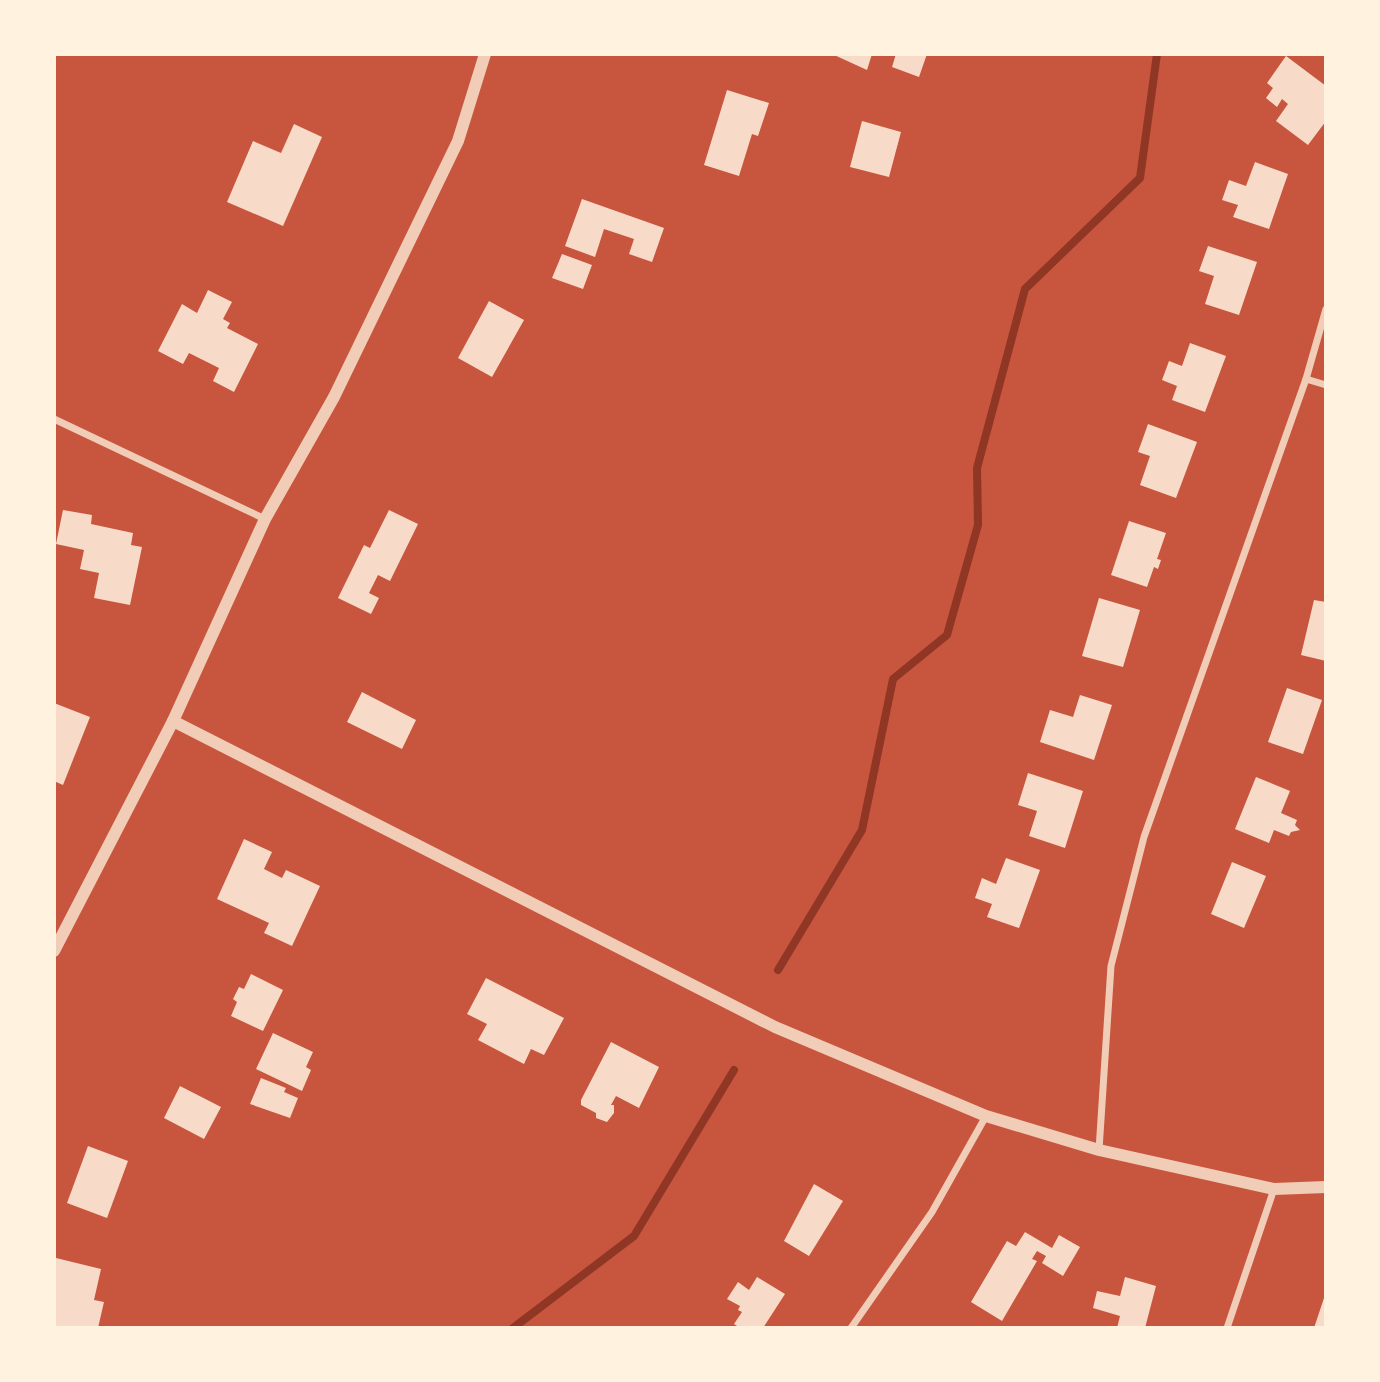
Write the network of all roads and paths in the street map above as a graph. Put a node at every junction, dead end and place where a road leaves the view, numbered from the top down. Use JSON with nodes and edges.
{"nodes":[{"id":1,"x":485,"y":54,"type":"edge"},
{"id":2,"x":1326,"y":309,"type":"edge"},
{"id":3,"x":1306,"y":379,"type":"junction"},
{"id":4,"x":1326,"y":385,"type":"edge"},
{"id":5,"x":54,"y":419,"type":"edge"},
{"id":6,"x":265,"y":519,"type":"junction"},
{"id":7,"x":173,"y":721,"type":"junction"},
{"id":8,"x":54,"y":951,"type":"edge"},
{"id":9,"x":986,"y":1116,"type":"junction"},
{"id":10,"x":1099,"y":1150,"type":"junction"},
{"id":11,"x":1326,"y":1186,"type":"edge"},
{"id":12,"x":1274,"y":1189,"type":"junction"},
{"id":13,"x":851,"y":1328,"type":"edge"},
{"id":14,"x":1227,"y":1328,"type":"edge"}],
"edges":[{"from":1,"to":6,"type":"street"},
{"from":2,"to":3,"type":"street"},
{"from":3,"to":4,"type":"street"},
{"from":3,"to":10,"type":"street"},
{"from":5,"to":6,"type":"street"},
{"from":6,"to":7,"type":"street"},
{"from":7,"to":8,"type":"street"},
{"from":7,"to":9,"type":"street"},
{"from":9,"to":10,"type":"street"},
{"from":9,"to":13,"type":"street"},
{"from":10,"to":12,"type":"street"},
{"from":11,"to":12,"type":"street"},
{"from":12,"to":14,"type":"street"}]}
